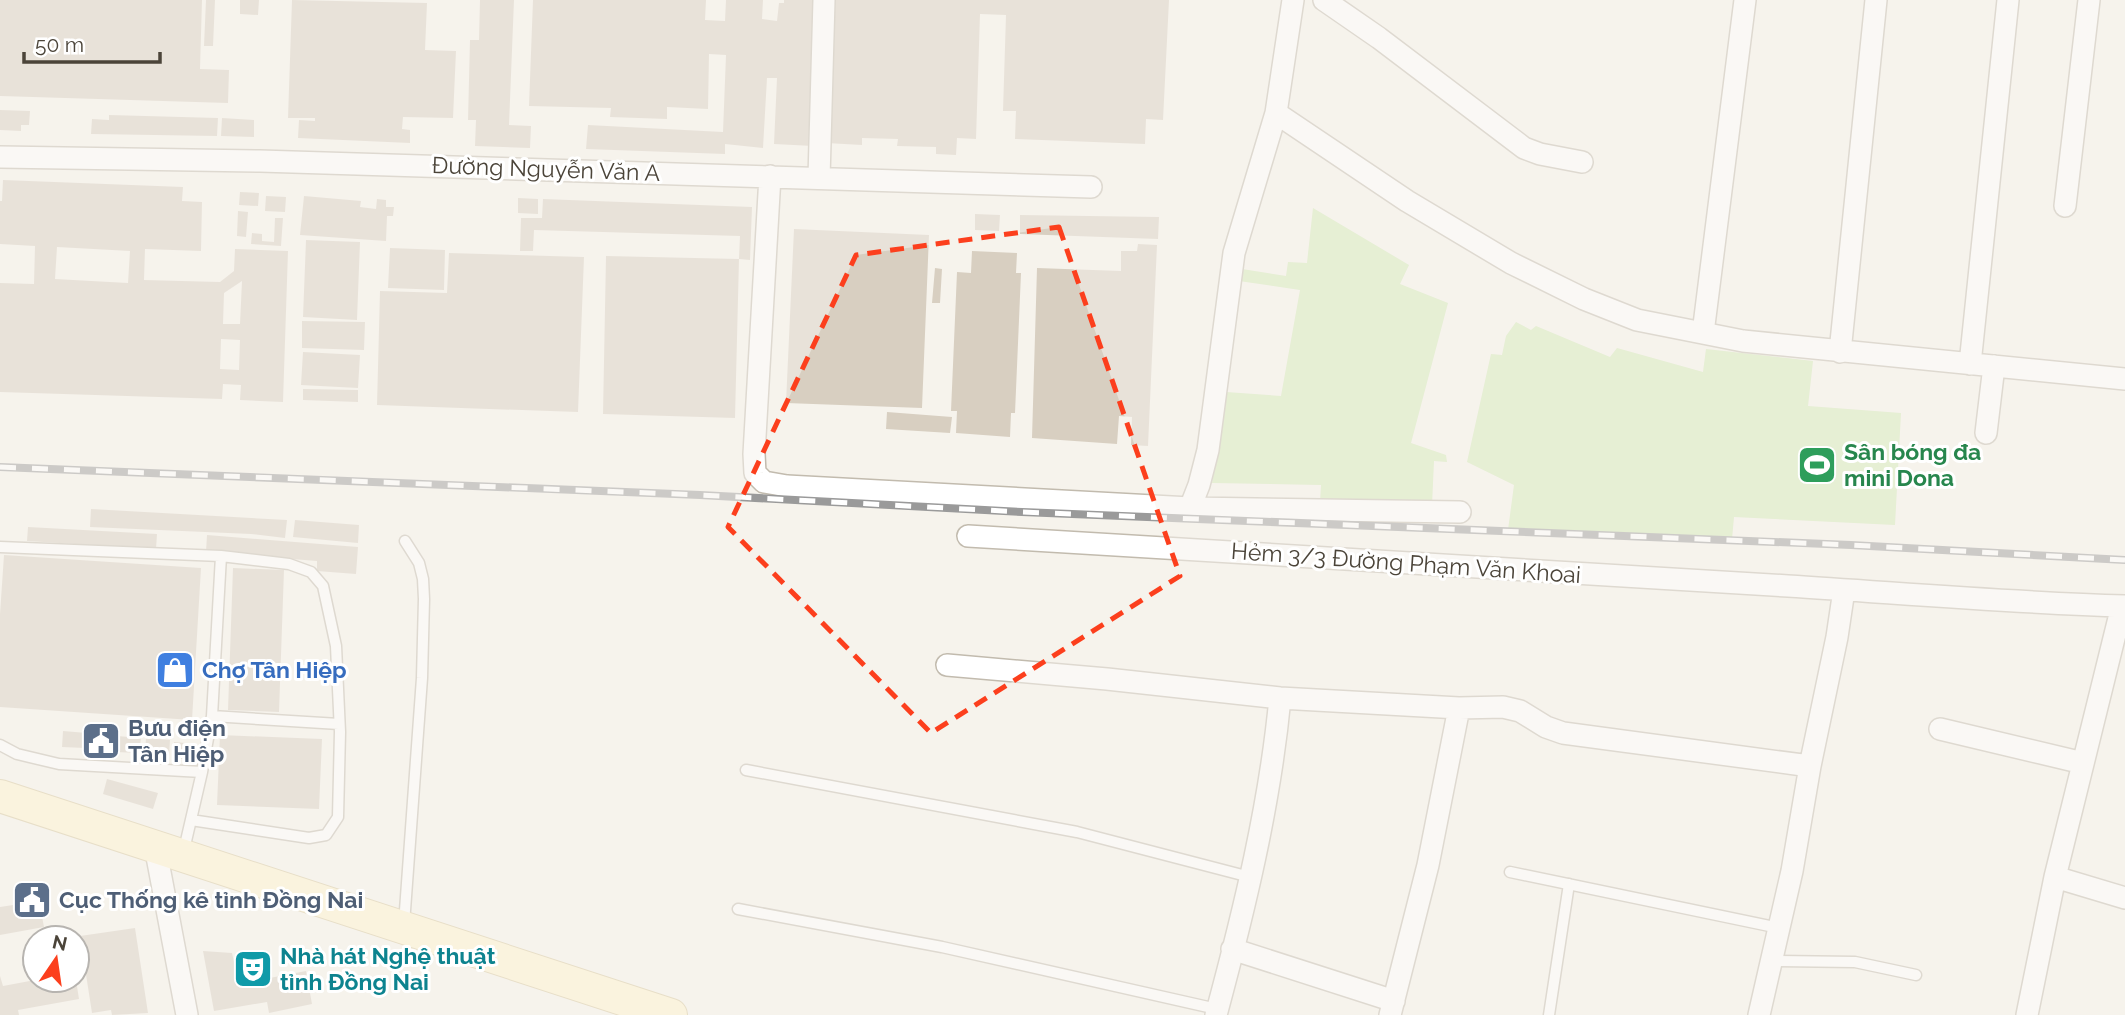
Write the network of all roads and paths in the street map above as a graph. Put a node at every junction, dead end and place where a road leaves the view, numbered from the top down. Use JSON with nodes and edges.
{"nodes":[{"id":1,"x":824,"y":0,"type":"edge"},
{"id":2,"x":1293,"y":0,"type":"edge"},
{"id":3,"x":1324,"y":0,"type":"edge"},
{"id":4,"x":1745,"y":0,"type":"edge"},
{"id":5,"x":1876,"y":0,"type":"edge"},
{"id":6,"x":2008,"y":0,"type":"edge"},
{"id":7,"x":2090,"y":0,"type":"edge"},
{"id":8,"x":1276,"y":113,"type":"junction"},
{"id":9,"x":0,"y":157,"type":"edge"},
{"id":10,"x":1582,"y":162,"type":"dead end"},
{"id":11,"x":771,"y":176,"type":"junction"},
{"id":12,"x":819,"y":178,"type":"junction"},
{"id":13,"x":1091,"y":187,"type":"dead end"},
{"id":14,"x":2065,"y":206,"type":"dead end"},
{"id":15,"x":1703,"y":333,"type":"junction"},
{"id":16,"x":1840,"y":352,"type":"junction"},
{"id":17,"x":1970,"y":364,"type":"junction"},
{"id":18,"x":1994,"y":366,"type":"junction"},
{"id":19,"x":2125,"y":379,"type":"edge"},
{"id":20,"x":1986,"y":433,"type":"dead end"},
{"id":21,"x":1190,"y":508,"type":"junction"},
{"id":22,"x":1460,"y":512,"type":"dead end"},
{"id":23,"x":968,"y":536,"type":"dead end"},
{"id":24,"x":405,"y":541,"type":"dead end"},
{"id":25,"x":0,"y":547,"type":"edge"},
{"id":26,"x":221,"y":556,"type":"junction"},
{"id":27,"x":1844,"y":590,"type":"junction"},
{"id":28,"x":2123,"y":606,"type":"edge"},
{"id":29,"x":947,"y":665,"type":"dead end"},
{"id":30,"x":1280,"y":698,"type":"junction"},
{"id":31,"x":1459,"y":708,"type":"junction"},
{"id":32,"x":212,"y":716,"type":"junction"},
{"id":33,"x":340,"y":724,"type":"junction"},
{"id":34,"x":1940,"y":729,"type":"dead end"},
{"id":35,"x":0,"y":745,"type":"edge"},
{"id":36,"x":2083,"y":763,"type":"junction"},
{"id":37,"x":1810,"y":766,"type":"junction"},
{"id":38,"x":746,"y":770,"type":"dead end"},
{"id":39,"x":202,"y":772,"type":"junction"},
{"id":40,"x":0,"y":796,"type":"edge"},
{"id":41,"x":191,"y":820,"type":"junction"},
{"id":42,"x":169,"y":850,"type":"junction"},
{"id":43,"x":1510,"y":872,"type":"dead end"},
{"id":44,"x":1250,"y":877,"type":"junction"},
{"id":45,"x":2055,"y":877,"type":"junction"},
{"id":46,"x":1569,"y":884,"type":"junction"},
{"id":47,"x":2125,"y":898,"type":"edge"},
{"id":48,"x":738,"y":909,"type":"dead end"},
{"id":49,"x":403,"y":927,"type":"junction"},
{"id":50,"x":1779,"y":928,"type":"junction"},
{"id":51,"x":1232,"y":949,"type":"junction"},
{"id":52,"x":1771,"y":961,"type":"junction"},
{"id":53,"x":1916,"y":975,"type":"dead end"},
{"id":54,"x":1392,"y":1008,"type":"edge"},
{"id":55,"x":1217,"y":1012,"type":"edge"},
{"id":56,"x":187,"y":1015,"type":"edge"},
{"id":57,"x":671,"y":1015,"type":"edge"},
{"id":58,"x":1549,"y":1015,"type":"edge"},
{"id":59,"x":1759,"y":1015,"type":"edge"},
{"id":60,"x":2027,"y":1015,"type":"edge"}],
"edges":[{"from":1,"to":12,"type":"street"},
{"from":2,"to":8,"type":"street"},
{"from":3,"to":10,"type":"street"},
{"from":4,"to":15,"type":"street"},
{"from":5,"to":16,"type":"street"},
{"from":6,"to":17,"type":"street"},
{"from":7,"to":14,"type":"street"},
{"from":8,"to":15,"type":"street"},
{"from":8,"to":21,"type":"street"},
{"from":9,"to":11,"type":"street","name":"Đường Nguyễn Văn A"},
{"from":11,"to":12,"type":"street","name":"Đường Nguyễn Văn A"},
{"from":11,"to":21,"type":"street"},
{"from":12,"to":13,"type":"street","name":"Đường Nguyễn Văn A"},
{"from":15,"to":16,"type":"street"},
{"from":16,"to":17,"type":"street"},
{"from":17,"to":18,"type":"street"},
{"from":18,"to":19,"type":"street"},
{"from":18,"to":20,"type":"street"},
{"from":21,"to":22,"type":"street"},
{"from":23,"to":27,"type":"street","name":"Hẻm 3/3 Đường Phạm Văn Khoai"},
{"from":24,"to":49,"type":"lane"},
{"from":25,"to":26,"type":"lane"},
{"from":26,"to":32,"type":"lane"},
{"from":26,"to":33,"type":"lane"},
{"from":27,"to":28,"type":"street","name":"Hẻm 3/3 Đường Phạm Văn Khoai"},
{"from":27,"to":37,"type":"street"},
{"from":28,"to":36,"type":"street"},
{"from":29,"to":30,"type":"street"},
{"from":30,"to":31,"type":"street"},
{"from":30,"to":44,"type":"street"},
{"from":31,"to":37,"type":"street"},
{"from":31,"to":54,"type":"street"},
{"from":32,"to":33,"type":"lane"},
{"from":32,"to":39,"type":"lane"},
{"from":33,"to":41,"type":"lane"},
{"from":34,"to":36,"type":"street"},
{"from":35,"to":39,"type":"lane"},
{"from":36,"to":45,"type":"street"},
{"from":37,"to":50,"type":"street"},
{"from":38,"to":44,"type":"lane"},
{"from":39,"to":41,"type":"lane"},
{"from":40,"to":42,"type":"street"},
{"from":41,"to":42,"type":"lane"},
{"from":42,"to":49,"type":"street"},
{"from":42,"to":56,"type":"street"},
{"from":43,"to":46,"type":"lane"},
{"from":44,"to":51,"type":"street"},
{"from":45,"to":47,"type":"street"},
{"from":45,"to":60,"type":"street"},
{"from":46,"to":50,"type":"lane"},
{"from":46,"to":58,"type":"lane"},
{"from":48,"to":55,"type":"lane"},
{"from":49,"to":57,"type":"street"},
{"from":50,"to":52,"type":"street"},
{"from":51,"to":54,"type":"street"},
{"from":51,"to":55,"type":"street"},
{"from":52,"to":53,"type":"lane"},
{"from":52,"to":59,"type":"street"}]}
